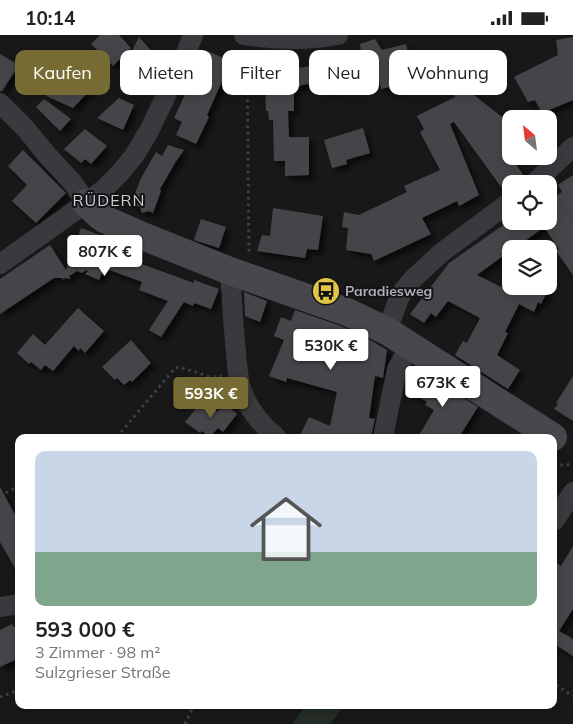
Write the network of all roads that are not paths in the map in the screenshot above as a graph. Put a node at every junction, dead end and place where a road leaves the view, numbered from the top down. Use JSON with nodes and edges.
{"nodes":[{"id":1,"x":193,"y":35,"type":"edge"},
{"id":2,"x":246,"y":35,"type":"edge"},
{"id":3,"x":338,"y":35,"type":"edge"},
{"id":4,"x":0,"y":103,"type":"edge"},
{"id":5,"x":573,"y":147,"type":"edge"},
{"id":6,"x":543,"y":175,"type":"edge"},
{"id":7,"x":86,"y":203,"type":"junction"},
{"id":8,"x":502,"y":208,"type":"edge"},
{"id":9,"x":0,"y":264,"type":"edge"},
{"id":10,"x":240,"y":274,"type":"junction"},
{"id":11,"x":388,"y":331,"type":"junction"},
{"id":12,"x":410,"y":346,"type":"junction"},
{"id":13,"x":273,"y":434,"type":"edge"},
{"id":14,"x":384,"y":434,"type":"edge"},
{"id":15,"x":547,"y":434,"type":"edge"},
{"id":16,"x":557,"y":441,"type":"edge"},
{"id":17,"x":573,"y":451,"type":"edge"},
{"id":18,"x":573,"y":492,"type":"edge"},
{"id":19,"x":557,"y":516,"type":"edge"},
{"id":20,"x":15,"y":605,"type":"edge"},
{"id":21,"x":0,"y":607,"type":"edge"}],
"edges":[{"from":1,"to":7,"type":"street"},
{"from":2,"to":3,"type":"street"},
{"from":4,"to":7,"type":"street"},
{"from":5,"to":6,"type":"street"},
{"from":7,"to":9,"type":"street"},
{"from":7,"to":10,"type":"street"},
{"from":8,"to":11,"type":"street"},
{"from":10,"to":11,"type":"street"},
{"from":10,"to":13,"type":"street"},
{"from":11,"to":12,"type":"street"},
{"from":12,"to":14,"type":"street"},
{"from":12,"to":15,"type":"street"},
{"from":16,"to":17,"type":"street"},
{"from":18,"to":19,"type":"street"},
{"from":20,"to":21,"type":"street"}]}
